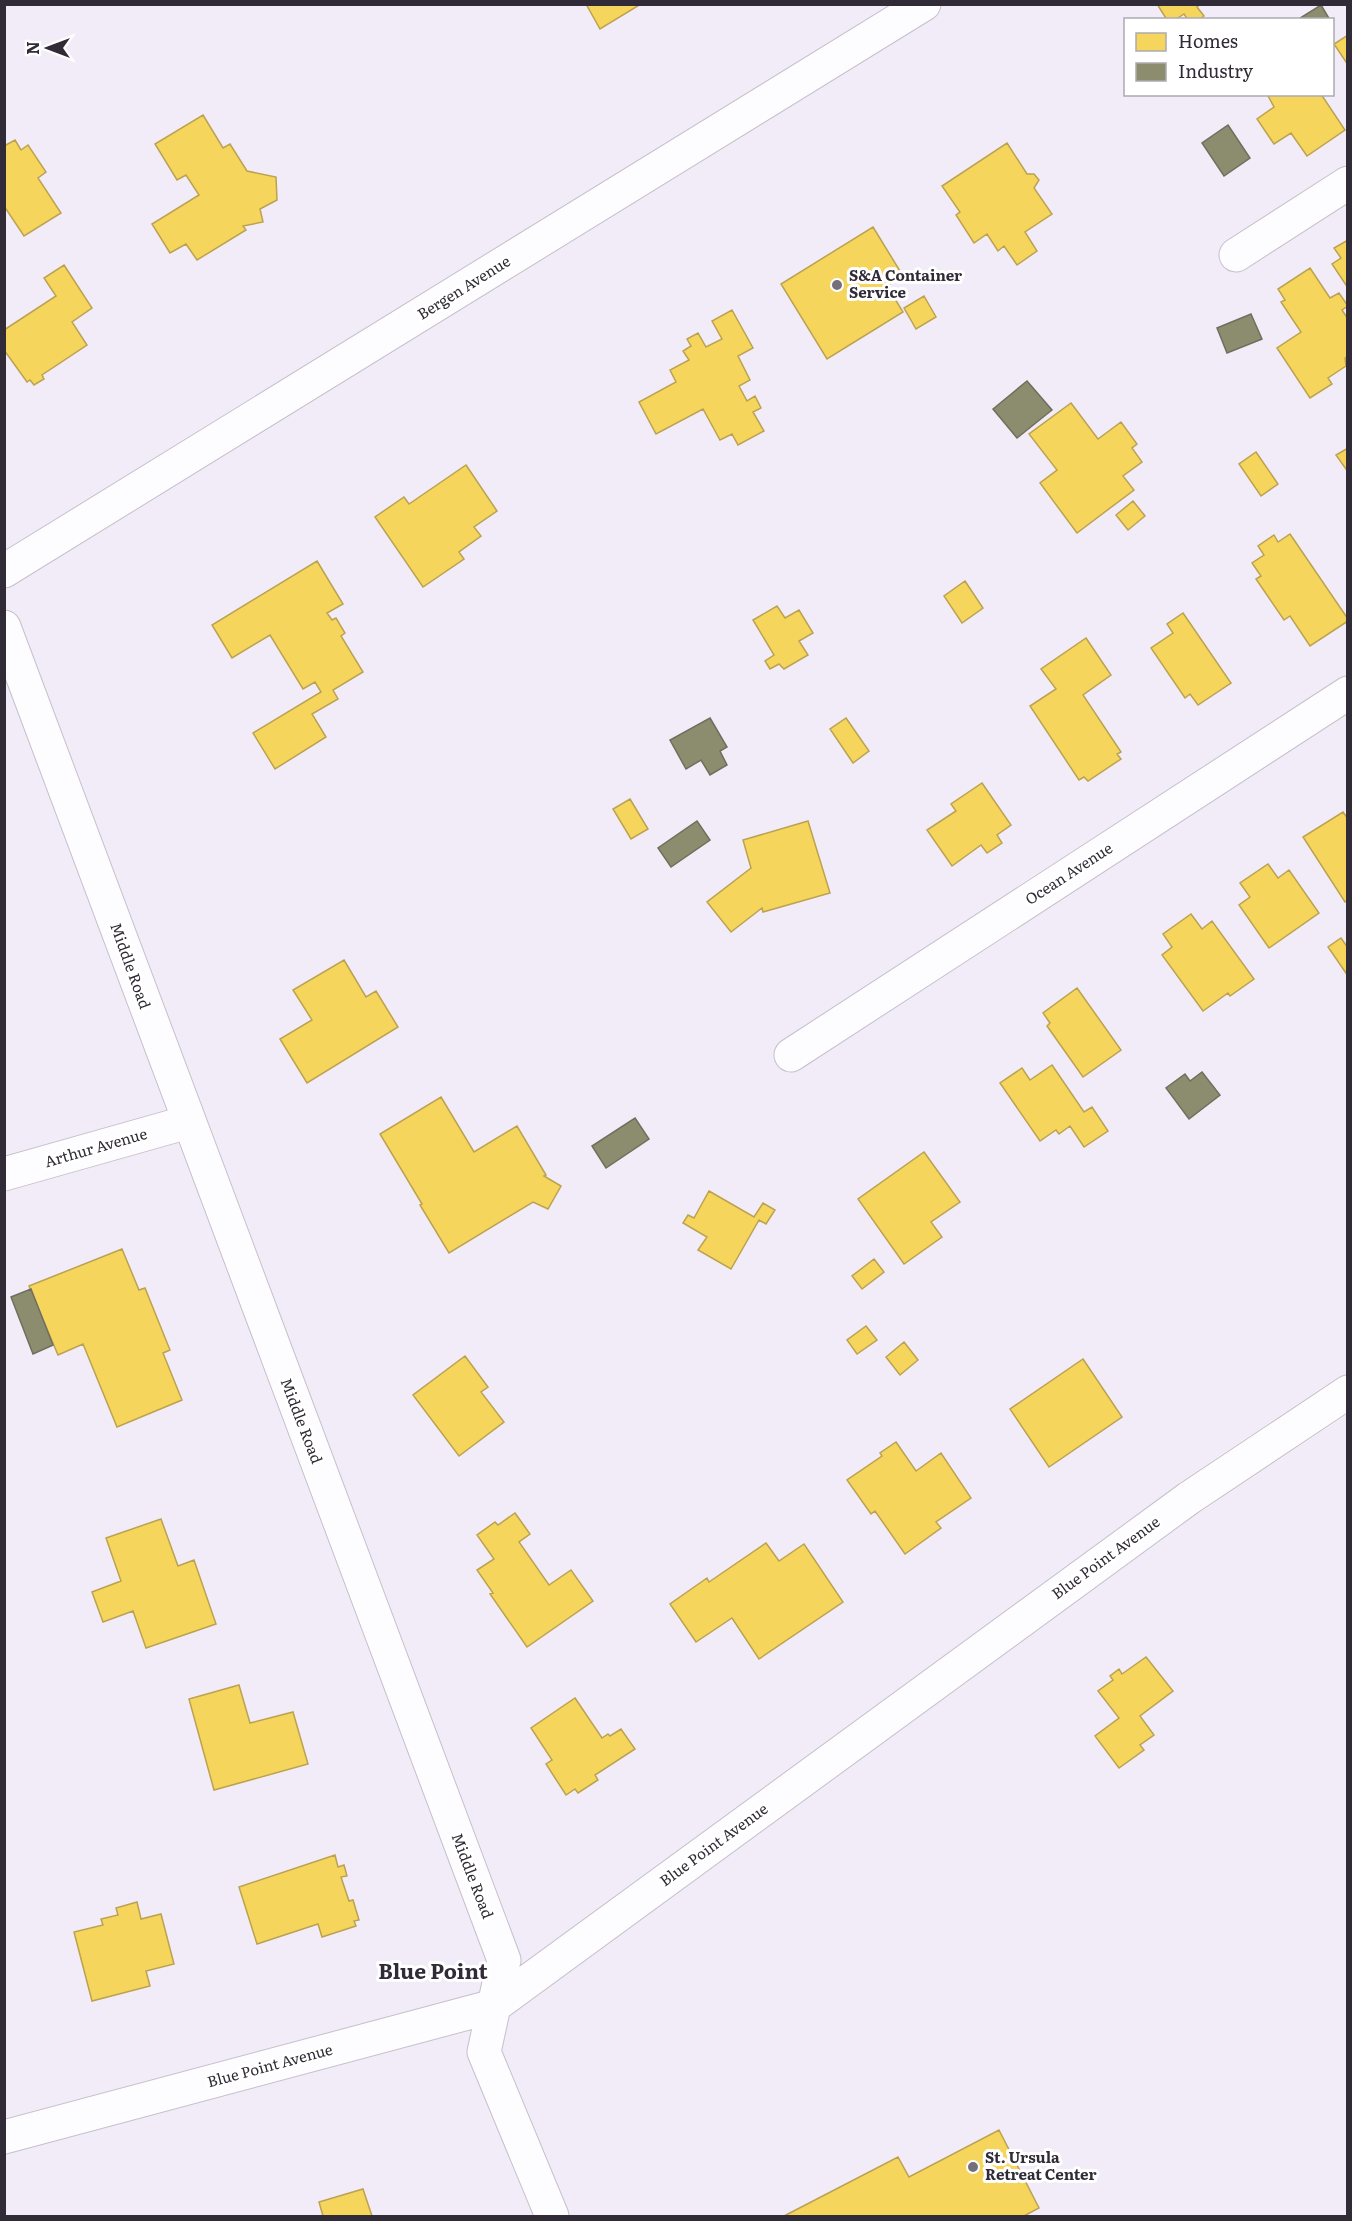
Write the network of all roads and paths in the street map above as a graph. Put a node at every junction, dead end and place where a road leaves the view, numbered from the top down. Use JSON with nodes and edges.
{"nodes":[{"id":1,"x":924,"y":4,"type":"edge"},
{"id":2,"x":1347,"y":183,"type":"edge"},
{"id":3,"x":1236,"y":255,"type":"dead end"},
{"id":4,"x":4,"y":571,"type":"edge"},
{"id":5,"x":8,"y":647,"type":"edge"},
{"id":6,"x":1347,"y":693,"type":"edge"},
{"id":7,"x":791,"y":1055,"type":"dead end"},
{"id":8,"x":188,"y":1122,"type":"junction"},
{"id":9,"x":4,"y":1174,"type":"edge"},
{"id":10,"x":1347,"y":1392,"type":"edge"},
{"id":11,"x":494,"y":2006,"type":"junction"},
{"id":12,"x":4,"y":2137,"type":"edge"},
{"id":13,"x":552,"y":2217,"type":"edge"}],
"edges":[{"from":1,"to":4,"type":"street","name":"Bergen Avenue"},
{"from":2,"to":3,"type":"street"},
{"from":5,"to":8,"type":"street","name":"Middle Road"},
{"from":6,"to":7,"type":"street","name":"Ocean Avenue"},
{"from":8,"to":9,"type":"street","name":"Arthur Avenue"},
{"from":8,"to":11,"type":"street","name":"Middle Road"},
{"from":10,"to":11,"type":"street","name":"Blue Point Avenue"},
{"from":11,"to":12,"type":"street","name":"Blue Point Avenue"},
{"from":11,"to":13,"type":"street","name":"Middle Road"}]}
